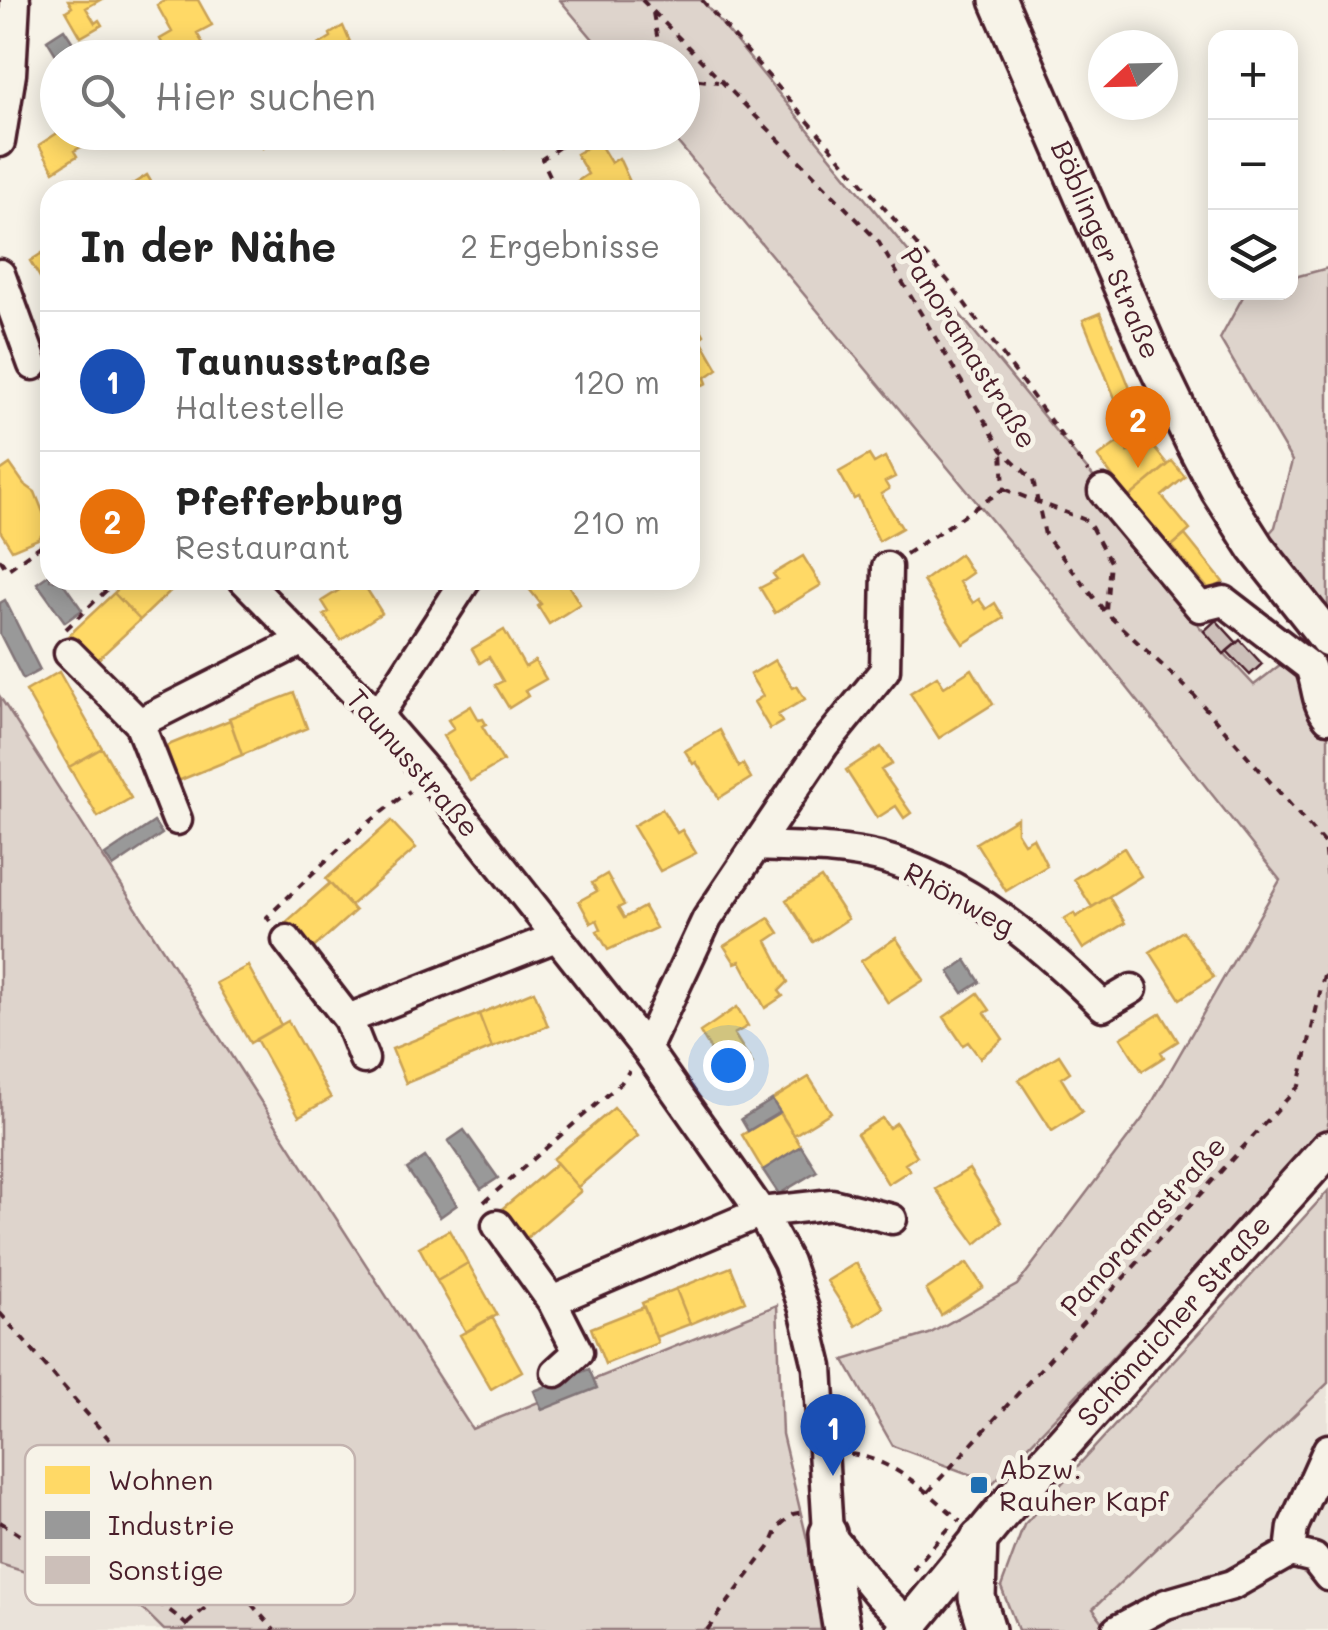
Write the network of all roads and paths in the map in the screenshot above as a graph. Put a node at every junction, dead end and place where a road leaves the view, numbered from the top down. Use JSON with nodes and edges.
{"nodes":[{"id":1,"x":15,"y":0,"type":"edge"},
{"id":2,"x":642,"y":0,"type":"edge"},
{"id":3,"x":702,"y":0,"type":"edge"},
{"id":4,"x":998,"y":0,"type":"edge"},
{"id":5,"x":653,"y":12,"type":"junction"},
{"id":6,"x":657,"y":40,"type":"edge"},
{"id":7,"x":680,"y":40,"type":"edge"},
{"id":8,"x":700,"y":61,"type":"edge"},
{"id":9,"x":700,"y":80,"type":"edge"},
{"id":10,"x":720,"y":82,"type":"junction"},
{"id":11,"x":0,"y":142,"type":"edge"},
{"id":12,"x":556,"y":150,"type":"edge"},
{"id":13,"x":551,"y":180,"type":"edge"},
{"id":14,"x":0,"y":274,"type":"edge"},
{"id":15,"x":0,"y":333,"type":"edge"},
{"id":16,"x":40,"y":368,"type":"edge"},
{"id":17,"x":40,"y":371,"type":"edge"},
{"id":18,"x":1002,"y":450,"type":"junction"},
{"id":19,"x":1004,"y":489,"type":"junction"},
{"id":20,"x":1103,"y":491,"type":"joint"},
{"id":21,"x":1040,"y":502,"type":"junction"},
{"id":22,"x":40,"y":546,"type":"edge"},
{"id":23,"x":0,"y":560,"type":"edge"},
{"id":24,"x":887,"y":567,"type":"joint"},
{"id":25,"x":107,"y":590,"type":"edge"},
{"id":26,"x":254,"y":590,"type":"edge"},
{"id":27,"x":460,"y":590,"type":"edge"},
{"id":28,"x":1106,"y":613,"type":"junction"},
{"id":29,"x":79,"y":618,"type":"dead end"},
{"id":30,"x":1328,"y":639,"type":"edge"},
{"id":31,"x":302,"y":640,"type":"junction"},
{"id":32,"x":69,"y":653,"type":"dead end"},
{"id":33,"x":378,"y":716,"type":"junction"},
{"id":34,"x":1328,"y":718,"type":"edge"},
{"id":35,"x":139,"y":722,"type":"junction"},
{"id":36,"x":430,"y":776,"type":"junction"},
{"id":37,"x":177,"y":820,"type":"dead end"},
{"id":38,"x":756,"y":846,"type":"junction"},
{"id":39,"x":1328,"y":881,"type":"edge"},
{"id":40,"x":556,"y":937,"type":"junction"},
{"id":41,"x":287,"y":940,"type":"joint"},
{"id":42,"x":1328,"y":957,"type":"edge"},
{"id":43,"x":1132,"y":989,"type":"dead end"},
{"id":44,"x":348,"y":1019,"type":"junction"},
{"id":45,"x":646,"y":1049,"type":"junction"},
{"id":46,"x":364,"y":1059,"type":"dead end"},
{"id":47,"x":620,"y":1082,"type":"dead end"},
{"id":48,"x":1328,"y":1149,"type":"edge"},
{"id":49,"x":501,"y":1186,"type":"dead end"},
{"id":50,"x":761,"y":1212,"type":"junction"},
{"id":51,"x":892,"y":1220,"type":"dead end"},
{"id":52,"x":497,"y":1225,"type":"dead end"},
{"id":53,"x":552,"y":1302,"type":"junction"},
{"id":54,"x":0,"y":1313,"type":"edge"},
{"id":55,"x":556,"y":1372,"type":"dead end"},
{"id":56,"x":113,"y":1445,"type":"edge"},
{"id":57,"x":1328,"y":1449,"type":"edge"},
{"id":58,"x":821,"y":1451,"type":"junction"},
{"id":59,"x":928,"y":1492,"type":"junction"},
{"id":60,"x":827,"y":1520,"type":"junction"},
{"id":61,"x":0,"y":1522,"type":"edge"},
{"id":62,"x":968,"y":1528,"type":"junction"},
{"id":63,"x":25,"y":1538,"type":"edge"},
{"id":64,"x":1290,"y":1552,"type":"junction"},
{"id":65,"x":1328,"y":1576,"type":"edge"},
{"id":66,"x":157,"y":1605,"type":"edge"},
{"id":67,"x":211,"y":1605,"type":"edge"},
{"id":68,"x":251,"y":1605,"type":"edge"},
{"id":69,"x":188,"y":1627,"type":"edge"},
{"id":70,"x":910,"y":1628,"type":"edge"},
{"id":71,"x":274,"y":1630,"type":"edge"},
{"id":72,"x":707,"y":1630,"type":"edge"},
{"id":73,"x":842,"y":1630,"type":"edge"},
{"id":74,"x":987,"y":1630,"type":"edge"},
{"id":75,"x":1117,"y":1630,"type":"edge"}],
"edges":[{"from":1,"to":11,"type":"street"},
{"from":2,"to":5,"type":"path","name":"Panoramastraße"},
{"from":3,"to":20,"type":"path"},
{"from":4,"to":30,"type":"main road","name":"Böblinger Straße"},
{"from":5,"to":6,"type":"path"},
{"from":5,"to":7,"type":"path","name":"Panoramastraße"},
{"from":8,"to":10,"type":"path","name":"Panoramastraße"},
{"from":9,"to":10,"type":"path"},
{"from":10,"to":18,"type":"path","name":"Panoramastraße"},
{"from":12,"to":13,"type":"path"},
{"from":14,"to":16,"type":"street"},
{"from":15,"to":17,"type":"street"},
{"from":18,"to":19,"type":"path"},
{"from":18,"to":21,"type":"path","name":"Panoramastraße"},
{"from":19,"to":21,"type":"path"},
{"from":19,"to":24,"type":"path"},
{"from":20,"to":34,"type":"street"},
{"from":21,"to":28,"type":"path","name":"Panoramastraße"},
{"from":21,"to":28,"type":"path"},
{"from":22,"to":23,"type":"path"},
{"from":24,"to":38,"type":"street"},
{"from":25,"to":29,"type":"path"},
{"from":26,"to":31,"type":"street","name":"Taunusstraße"},
{"from":27,"to":33,"type":"street"},
{"from":28,"to":39,"type":"path","name":"Panoramastraße"},
{"from":31,"to":33,"type":"street","name":"Taunusstraße"},
{"from":31,"to":35,"type":"street"},
{"from":32,"to":35,"type":"street"},
{"from":33,"to":36,"type":"street","name":"Taunusstraße"},
{"from":35,"to":37,"type":"street"},
{"from":36,"to":40,"type":"street","name":"Taunusstraße"},
{"from":36,"to":41,"type":"path"},
{"from":38,"to":43,"type":"street","name":"Rhönweg"},
{"from":38,"to":45,"type":"street"},
{"from":40,"to":44,"type":"street"},
{"from":40,"to":45,"type":"street","name":"Taunusstraße"},
{"from":41,"to":44,"type":"street"},
{"from":42,"to":59,"type":"path","name":"Panoramastraße"},
{"from":44,"to":46,"type":"street"},
{"from":45,"to":50,"type":"street","name":"Taunusstraße"},
{"from":47,"to":49,"type":"path"},
{"from":48,"to":62,"type":"main road","name":"Schönaicher Straße"},
{"from":50,"to":51,"type":"street"},
{"from":50,"to":53,"type":"street"},
{"from":50,"to":58,"type":"street","name":"Taunusstraße"},
{"from":52,"to":53,"type":"street"},
{"from":53,"to":55,"type":"street"},
{"from":54,"to":56,"type":"path"},
{"from":57,"to":64,"type":"street"},
{"from":58,"to":59,"type":"path"},
{"from":58,"to":60,"type":"street","name":"Taunusstraße"},
{"from":59,"to":62,"type":"path"},
{"from":60,"to":70,"type":"street"},
{"from":60,"to":72,"type":"path"},
{"from":60,"to":73,"type":"main road"},
{"from":61,"to":63,"type":"path"},
{"from":62,"to":70,"type":"main road","name":"Schönaicher Straße"},
{"from":62,"to":74,"type":"main road"},
{"from":64,"to":65,"type":"street"},
{"from":64,"to":75,"type":"street"},
{"from":66,"to":69,"type":"path"},
{"from":67,"to":69,"type":"path"},
{"from":68,"to":71,"type":"path"}]}
